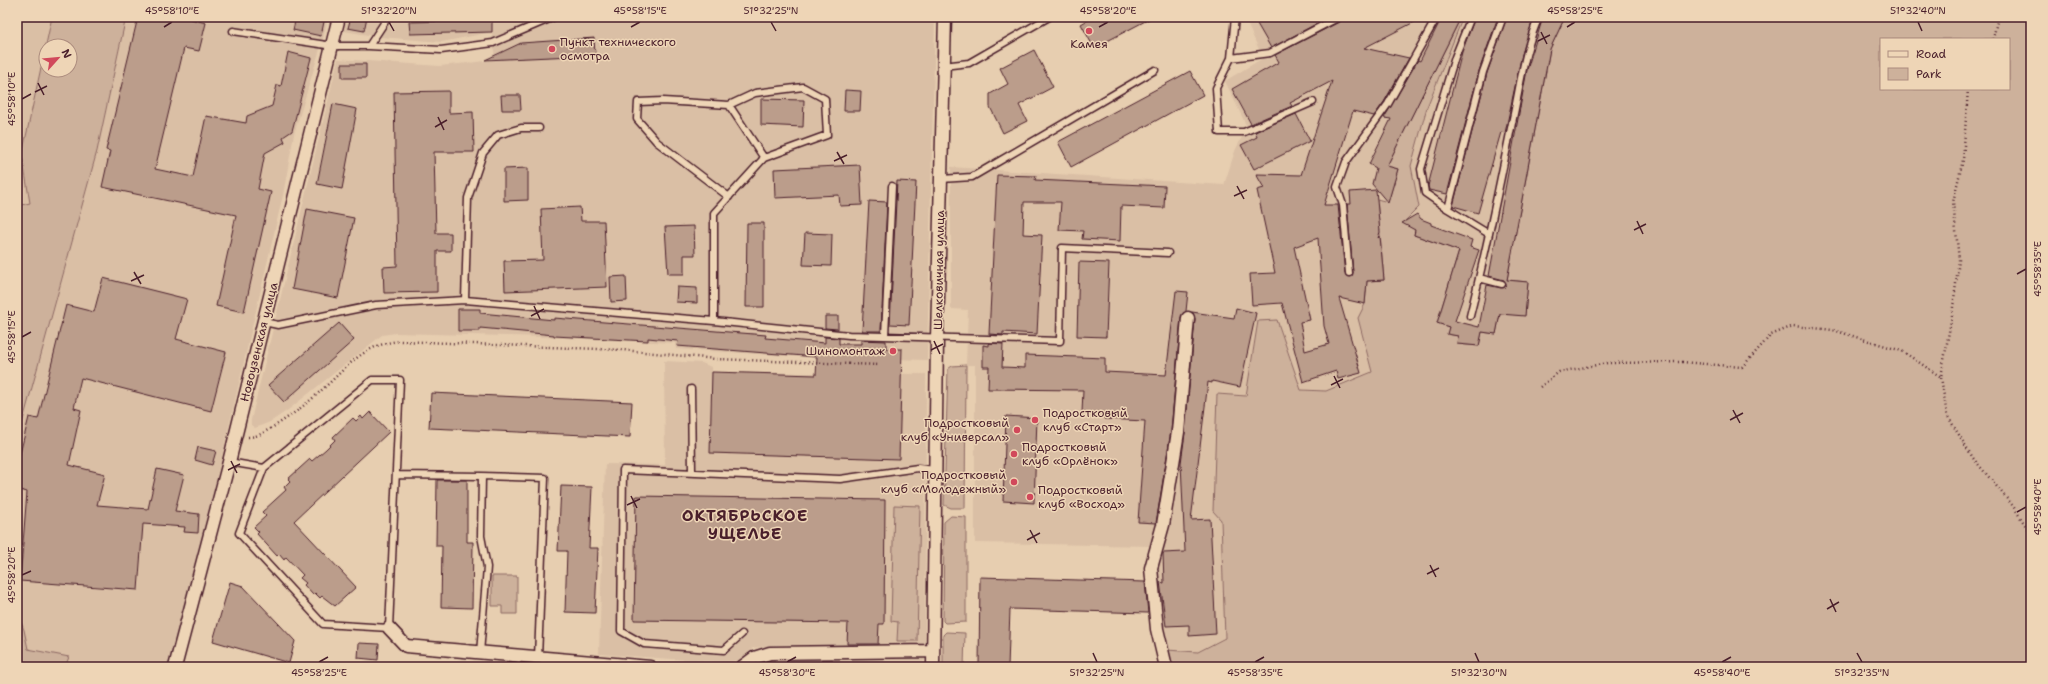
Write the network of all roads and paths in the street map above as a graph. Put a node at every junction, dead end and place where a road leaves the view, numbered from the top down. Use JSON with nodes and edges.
{"nodes":[{"id":1,"x":339,"y":17,"type":"edge"},
{"id":2,"x":388,"y":17,"type":"edge"},
{"id":3,"x":554,"y":17,"type":"edge"},
{"id":4,"x":945,"y":17,"type":"edge"},
{"id":5,"x":1049,"y":17,"type":"edge"},
{"id":6,"x":1236,"y":17,"type":"edge"},
{"id":7,"x":1339,"y":17,"type":"edge"},
{"id":8,"x":1437,"y":17,"type":"edge"},
{"id":9,"x":1471,"y":17,"type":"edge"},
{"id":10,"x":1503,"y":17,"type":"edge"},
{"id":11,"x":1539,"y":17,"type":"edge"},
{"id":12,"x":1998,"y":17,"type":"edge"},
{"id":13,"x":233,"y":31,"type":"dead end"},
{"id":14,"x":1993,"y":38,"type":"edge"},
{"id":15,"x":333,"y":46,"type":"junction"},
{"id":16,"x":369,"y":46,"type":"junction"},
{"id":17,"x":1231,"y":58,"type":"junction"},
{"id":18,"x":943,"y":66,"type":"junction"},
{"id":19,"x":1155,"y":70,"type":"dead end"},
{"id":20,"x":1968,"y":90,"type":"edge"},
{"id":21,"x":1313,"y":102,"type":"dead end"},
{"id":22,"x":729,"y":106,"type":"junction"},
{"id":23,"x":539,"y":128,"type":"dead end"},
{"id":24,"x":764,"y":158,"type":"junction"},
{"id":25,"x":941,"y":179,"type":"junction"},
{"id":26,"x":892,"y":186,"type":"dead end"},
{"id":27,"x":729,"y":197,"type":"junction"},
{"id":28,"x":1448,"y":209,"type":"junction"},
{"id":29,"x":1489,"y":234,"type":"junction"},
{"id":30,"x":1168,"y":253,"type":"dead end"},
{"id":31,"x":1349,"y":273,"type":"dead end"},
{"id":32,"x":1479,"y":278,"type":"junction"},
{"id":33,"x":1502,"y":284,"type":"dead end"},
{"id":34,"x":465,"y":300,"type":"junction"},
{"id":35,"x":1470,"y":316,"type":"dead end"},
{"id":36,"x":1188,"y":318,"type":"dead end"},
{"id":37,"x":714,"y":321,"type":"junction"},
{"id":38,"x":264,"y":322,"type":"junction"},
{"id":39,"x":885,"y":336,"type":"junction"},
{"id":40,"x":937,"y":338,"type":"junction"},
{"id":41,"x":880,"y":365,"type":"dead end"},
{"id":42,"x":1941,"y":378,"type":"junction"},
{"id":43,"x":1540,"y":386,"type":"dead end"},
{"id":44,"x":691,"y":389,"type":"dead end"},
{"id":45,"x":236,"y":436,"type":"junction"},
{"id":46,"x":229,"y":462,"type":"junction"},
{"id":47,"x":264,"y":468,"type":"junction"},
{"id":48,"x":935,"y":470,"type":"junction"},
{"id":49,"x":692,"y":472,"type":"junction"},
{"id":50,"x":396,"y":475,"type":"junction"},
{"id":51,"x":482,"y":476,"type":"junction"},
{"id":52,"x":2031,"y":534,"type":"edge"},
{"id":53,"x":390,"y":628,"type":"junction"},
{"id":54,"x":742,"y":634,"type":"dead end"},
{"id":55,"x":933,"y":651,"type":"junction"},
{"id":56,"x":480,"y":653,"type":"junction"},
{"id":57,"x":538,"y":658,"type":"junction"},
{"id":58,"x":175,"y":667,"type":"edge"},
{"id":59,"x":650,"y":667,"type":"edge"},
{"id":60,"x":742,"y":667,"type":"edge"},
{"id":61,"x":933,"y":667,"type":"edge"},
{"id":62,"x":1166,"y":667,"type":"edge"}],
"edges":[{"from":1,"to":15,"type":"street","name":"Новоузенская улица"},
{"from":2,"to":16,"type":"lane"},
{"from":3,"to":16,"type":"lane"},
{"from":4,"to":18,"type":"street","name":"Шелковичная улица"},
{"from":5,"to":18,"type":"lane"},
{"from":6,"to":17,"type":"lane"},
{"from":7,"to":17,"type":"lane"},
{"from":8,"to":31,"type":"lane"},
{"from":9,"to":28,"type":"lane"},
{"from":10,"to":28,"type":"lane"},
{"from":11,"to":29,"type":"lane"},
{"from":12,"to":14,"type":"path"},
{"from":13,"to":15,"type":"lane"},
{"from":15,"to":16,"type":"lane"},
{"from":15,"to":38,"type":"street","name":"Новоузенская улица"},
{"from":17,"to":21,"type":"lane"},
{"from":18,"to":25,"type":"street","name":"Шелковичная улица"},
{"from":19,"to":25,"type":"lane"},
{"from":20,"to":42,"type":"path"},
{"from":22,"to":24,"type":"lane"},
{"from":22,"to":24,"type":"lane"},
{"from":22,"to":27,"type":"lane"},
{"from":23,"to":34,"type":"lane"},
{"from":24,"to":27,"type":"lane"},
{"from":25,"to":40,"type":"street","name":"Шелковичная улица"},
{"from":26,"to":39,"type":"lane"},
{"from":27,"to":37,"type":"lane"},
{"from":28,"to":29,"type":"lane"},
{"from":29,"to":32,"type":"lane"},
{"from":30,"to":40,"type":"lane"},
{"from":32,"to":33,"type":"lane"},
{"from":32,"to":35,"type":"lane"},
{"from":34,"to":37,"type":"lane"},
{"from":34,"to":38,"type":"lane"},
{"from":36,"to":62,"type":"street"},
{"from":37,"to":39,"type":"lane"},
{"from":38,"to":45,"type":"street","name":"Новоузенская улица"},
{"from":39,"to":40,"type":"lane"},
{"from":40,"to":48,"type":"street","name":"Шелковичная улица"},
{"from":41,"to":45,"type":"path"},
{"from":42,"to":43,"type":"path"},
{"from":42,"to":52,"type":"path"},
{"from":44,"to":49,"type":"lane"},
{"from":45,"to":46,"type":"street","name":"Новоузенская улица"},
{"from":46,"to":47,"type":"lane"},
{"from":46,"to":58,"type":"street","name":"Новоузенская улица"},
{"from":47,"to":50,"type":"lane"},
{"from":47,"to":53,"type":"lane"},
{"from":48,"to":49,"type":"lane"},
{"from":48,"to":55,"type":"street","name":"Шелковичная улица"},
{"from":49,"to":54,"type":"lane"},
{"from":50,"to":51,"type":"lane"},
{"from":50,"to":53,"type":"lane"},
{"from":51,"to":56,"type":"lane"},
{"from":51,"to":57,"type":"lane"},
{"from":53,"to":56,"type":"street"},
{"from":55,"to":60,"type":"street"},
{"from":55,"to":61,"type":"street","name":"Шелковичная улица"},
{"from":56,"to":57,"type":"street"},
{"from":57,"to":59,"type":"street"}]}
